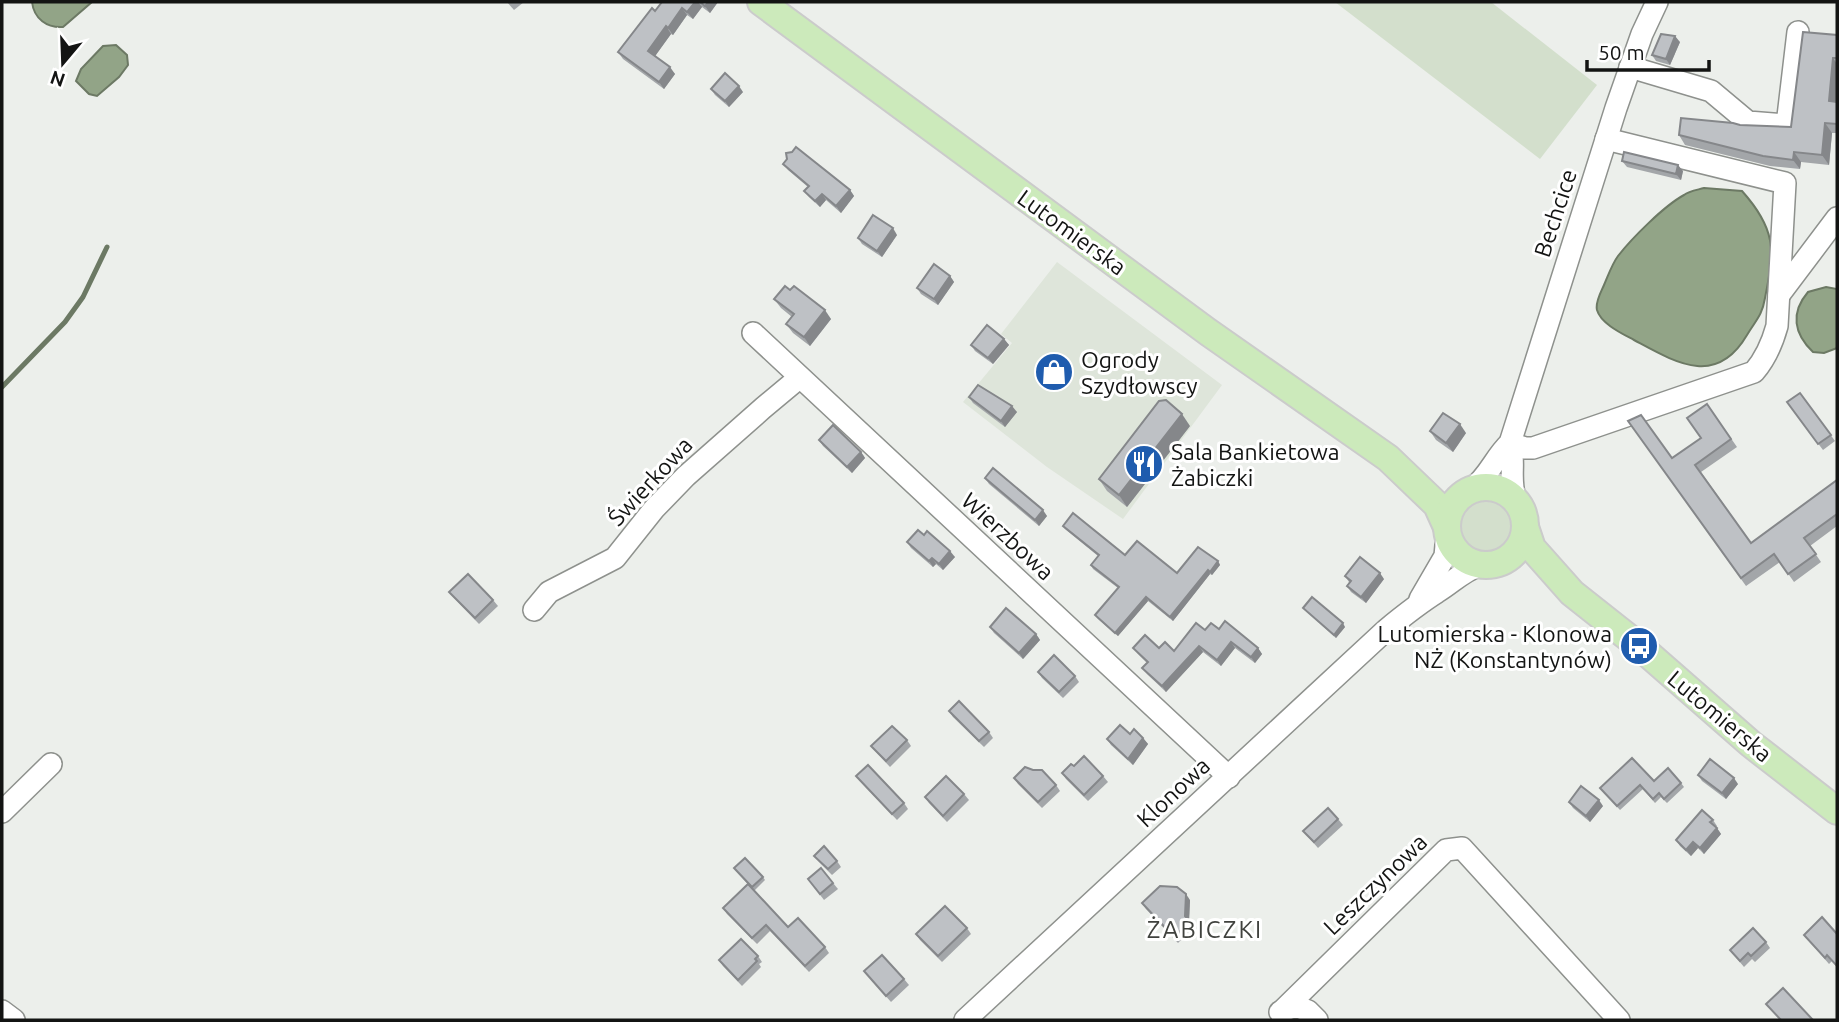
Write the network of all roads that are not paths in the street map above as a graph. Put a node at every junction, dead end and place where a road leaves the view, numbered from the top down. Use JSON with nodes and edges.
{"nodes":[{"id":1,"x":761,"y":2,"type":"edge"},
{"id":2,"x":1657,"y":2,"type":"edge"},
{"id":3,"x":1798,"y":32,"type":"dead end"},
{"id":4,"x":1630,"y":67,"type":"junction"},
{"id":5,"x":1606,"y":139,"type":"junction"},
{"id":6,"x":1837,"y":218,"type":"edge"},
{"id":7,"x":1779,"y":295,"type":"junction"},
{"id":8,"x":753,"y":333,"type":"dead end"},
{"id":9,"x":799,"y":379,"type":"junction"},
{"id":10,"x":1510,"y":443,"type":"junction"},
{"id":11,"x":1388,"y":458,"type":"junction"},
{"id":12,"x":1472,"y":489,"type":"junction"},
{"id":13,"x":1516,"y":500,"type":"junction"},
{"id":14,"x":1525,"y":527,"type":"junction"},
{"id":15,"x":1447,"y":530,"type":"junction"},
{"id":16,"x":1490,"y":564,"type":"junction"},
{"id":17,"x":1572,"y":593,"type":"junction"},
{"id":18,"x":1417,"y":604,"type":"junction"},
{"id":19,"x":534,"y":610,"type":"dead end"},
{"id":20,"x":51,"y":764,"type":"dead end"},
{"id":21,"x":1229,"y":777,"type":"junction"},
{"id":22,"x":1837,"y":811,"type":"edge"},
{"id":23,"x":2,"y":812,"type":"edge"},
{"id":24,"x":2,"y":1011,"type":"edge"},
{"id":25,"x":980,"y":1016,"type":"edge"},
{"id":26,"x":1276,"y":1016,"type":"edge"},
{"id":27,"x":14,"y":1020,"type":"edge"},
{"id":28,"x":1317,"y":1020,"type":"edge"},
{"id":29,"x":1619,"y":1020,"type":"edge"}],
"edges":[{"from":1,"to":11,"type":"main road","name":"Lutomierska"},
{"from":2,"to":4,"type":"street","name":"Bechcice"},
{"from":3,"to":4,"type":"street"},
{"from":4,"to":5,"type":"street","name":"Bechcice"},
{"from":5,"to":7,"type":"street"},
{"from":5,"to":10,"type":"street","name":"Bechcice"},
{"from":6,"to":7,"type":"street"},
{"from":7,"to":10,"type":"street"},
{"from":8,"to":9,"type":"street","name":"Wierzbowa"},
{"from":9,"to":19,"type":"street","name":"Świerkowa"},
{"from":9,"to":21,"type":"street","name":"Wierzbowa"},
{"from":10,"to":12,"type":"street","name":"Bechcice"},
{"from":10,"to":13,"type":"street","name":"Bechcice"},
{"from":11,"to":12,"type":"main road","name":"Lutomierska"},
{"from":11,"to":15,"type":"main road","name":"Lutomierska"},
{"from":12,"to":13,"type":"main road"},
{"from":12,"to":15,"type":"main road"},
{"from":13,"to":14,"type":"main road"},
{"from":14,"to":16,"type":"main road"},
{"from":14,"to":17,"type":"main road","name":"Lutomierska"},
{"from":15,"to":16,"type":"main road"},
{"from":15,"to":18,"type":"street","name":"Klonowa"},
{"from":16,"to":17,"type":"main road","name":"Lutomierska"},
{"from":16,"to":18,"type":"street","name":"Klonowa"},
{"from":17,"to":22,"type":"main road","name":"Lutomierska"},
{"from":18,"to":21,"type":"street","name":"Klonowa"},
{"from":20,"to":23,"type":"street"},
{"from":21,"to":25,"type":"street","name":"Klonowa"},
{"from":24,"to":27,"type":"street"},
{"from":26,"to":28,"type":"street"},
{"from":26,"to":29,"type":"street","name":"Leszczynowa"}]}
